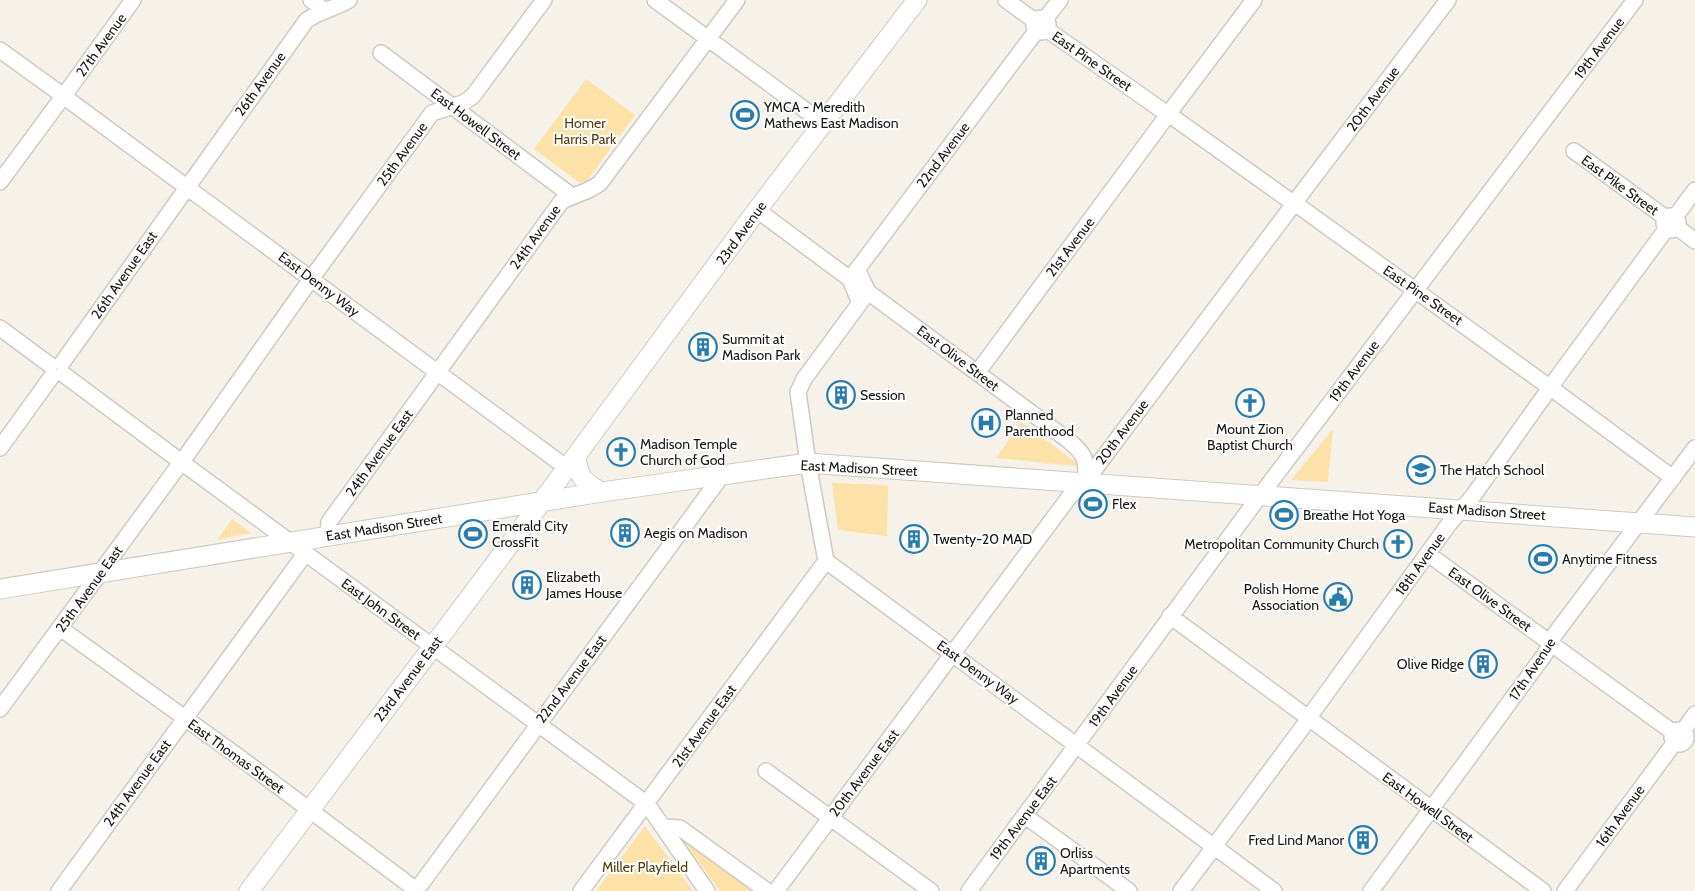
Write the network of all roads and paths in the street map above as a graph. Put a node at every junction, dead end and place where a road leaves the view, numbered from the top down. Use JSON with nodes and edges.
{"nodes":[{"id":1,"x":133,"y":0,"type":"edge"},
{"id":2,"x":311,"y":0,"type":"edge"},
{"id":3,"x":349,"y":0,"type":"edge"},
{"id":4,"x":544,"y":0,"type":"edge"},
{"id":5,"x":656,"y":0,"type":"edge"},
{"id":6,"x":737,"y":0,"type":"edge"},
{"id":7,"x":917,"y":0,"type":"edge"},
{"id":8,"x":1006,"y":0,"type":"edge"},
{"id":9,"x":1060,"y":0,"type":"edge"},
{"id":10,"x":1254,"y":0,"type":"edge"},
{"id":11,"x":1448,"y":0,"type":"edge"},
{"id":12,"x":1635,"y":0,"type":"edge"},
{"id":13,"x":325,"y":11,"type":"junction"},
{"id":14,"x":1041,"y":25,"type":"junction"},
{"id":15,"x":708,"y":40,"type":"junction"},
{"id":16,"x":0,"y":50,"type":"edge"},
{"id":17,"x":381,"y":52,"type":"dead end"},
{"id":18,"x":64,"y":96,"type":"junction"},
{"id":19,"x":451,"y":106,"type":"junction"},
{"id":20,"x":1168,"y":115,"type":"junction"},
{"id":21,"x":823,"y":124,"type":"junction"},
{"id":22,"x":1574,"y":151,"type":"dead end"},
{"id":23,"x":0,"y":182,"type":"edge"},
{"id":24,"x":186,"y":186,"type":"junction"},
{"id":25,"x":1695,"y":190,"type":"edge"},
{"id":26,"x":572,"y":196,"type":"junction"},
{"id":27,"x":1294,"y":203,"type":"junction"},
{"id":28,"x":757,"y":210,"type":"junction"},
{"id":29,"x":1671,"y":223,"type":"junction"},
{"id":30,"x":1695,"y":241,"type":"edge"},
{"id":31,"x":853,"y":274,"type":"junction"},
{"id":32,"x":311,"y":278,"type":"junction"},
{"id":33,"x":1415,"y":290,"type":"junction"},
{"id":34,"x":864,"y":297,"type":"junction"},
{"id":35,"x":0,"y":328,"type":"edge"},
{"id":36,"x":57,"y":370,"type":"junction"},
{"id":37,"x":437,"y":372,"type":"junction"},
{"id":38,"x":977,"y":373,"type":"junction"},
{"id":39,"x":1550,"y":387,"type":"junction"},
{"id":40,"x":1068,"y":440,"type":"junction"},
{"id":41,"x":1114,"y":442,"type":"junction"},
{"id":42,"x":0,"y":448,"type":"edge"},
{"id":43,"x":1695,"y":448,"type":"edge"},
{"id":44,"x":1090,"y":451,"type":"junction"},
{"id":45,"x":182,"y":462,"type":"junction"},
{"id":46,"x":572,"y":462,"type":"junction"},
{"id":47,"x":808,"y":463,"type":"junction"},
{"id":48,"x":1096,"y":466,"type":"junction"},
{"id":49,"x":722,"y":474,"type":"junction"},
{"id":50,"x":1672,"y":478,"type":"junction"},
{"id":51,"x":1085,"y":482,"type":"junction"},
{"id":52,"x":602,"y":492,"type":"junction"},
{"id":53,"x":1260,"y":496,"type":"junction"},
{"id":54,"x":540,"y":502,"type":"junction"},
{"id":55,"x":1462,"y":509,"type":"junction"},
{"id":56,"x":1640,"y":522,"type":"junction"},
{"id":57,"x":1695,"y":527,"type":"edge"},
{"id":58,"x":328,"y":536,"type":"junction"},
{"id":59,"x":289,"y":542,"type":"junction"},
{"id":60,"x":305,"y":554,"type":"junction"},
{"id":61,"x":1428,"y":554,"type":"junction"},
{"id":62,"x":826,"y":561,"type":"junction"},
{"id":63,"x":101,"y":574,"type":"junction"},
{"id":64,"x":0,"y":589,"type":"edge"},
{"id":65,"x":1170,"y":616,"type":"junction"},
{"id":66,"x":60,"y":628,"type":"junction"},
{"id":67,"x":1551,"y":643,"type":"junction"},
{"id":68,"x":432,"y":647,"type":"junction"},
{"id":69,"x":952,"y":654,"type":"junction"},
{"id":70,"x":0,"y":709,"type":"edge"},
{"id":71,"x":1695,"y":714,"type":"edge"},
{"id":72,"x":185,"y":718,"type":"junction"},
{"id":73,"x":1309,"y":718,"type":"junction"},
{"id":74,"x":537,"y":724,"type":"junction"},
{"id":75,"x":1682,"y":739,"type":"edge"},
{"id":76,"x":1077,"y":745,"type":"junction"},
{"id":77,"x":766,"y":771,"type":"dead end"},
{"id":78,"x":647,"y":804,"type":"junction"},
{"id":79,"x":1431,"y":808,"type":"junction"},
{"id":80,"x":310,"y":810,"type":"junction"},
{"id":81,"x":1025,"y":816,"type":"junction"},
{"id":82,"x":830,"y":819,"type":"junction"},
{"id":83,"x":663,"y":827,"type":"junction"},
{"id":84,"x":1214,"y":846,"type":"junction"},
{"id":85,"x":416,"y":888,"type":"edge"},
{"id":86,"x":59,"y":891,"type":"edge"},
{"id":87,"x":249,"y":891,"type":"edge"},
{"id":88,"x":581,"y":891,"type":"edge"},
{"id":89,"x":707,"y":891,"type":"edge"},
{"id":90,"x":767,"y":891,"type":"edge"},
{"id":91,"x":776,"y":891,"type":"edge"},
{"id":92,"x":931,"y":891,"type":"edge"},
{"id":93,"x":969,"y":891,"type":"edge"},
{"id":94,"x":1129,"y":891,"type":"edge"},
{"id":95,"x":1181,"y":891,"type":"edge"},
{"id":96,"x":1274,"y":891,"type":"edge"},
{"id":97,"x":1371,"y":891,"type":"edge"},
{"id":98,"x":1543,"y":891,"type":"edge"},
{"id":99,"x":1565,"y":891,"type":"edge"}],
"edges":[{"from":1,"to":18,"type":"street","name":"27th Avenue"},
{"from":2,"to":13,"type":"street"},
{"from":3,"to":13,"type":"street","name":"26th Avenue"},
{"from":4,"to":19,"type":"street","name":"25th Avenue"},
{"from":5,"to":15,"type":"street"},
{"from":6,"to":15,"type":"street","name":"24th Avenue"},
{"from":7,"to":21,"type":"main road","name":"23rd Avenue"},
{"from":8,"to":14,"type":"street","name":"East Pine Street"},
{"from":9,"to":14,"type":"street","name":"22nd Avenue"},
{"from":10,"to":20,"type":"street","name":"21st Avenue"},
{"from":11,"to":27,"type":"street","name":"20th Avenue"},
{"from":12,"to":33,"type":"street","name":"19th Avenue"},
{"from":13,"to":24,"type":"street","name":"26th Avenue"},
{"from":14,"to":20,"type":"street","name":"East Pine Street"},
{"from":14,"to":31,"type":"street","name":"22nd Avenue"},
{"from":15,"to":21,"type":"street"},
{"from":15,"to":26,"type":"street","name":"24th Avenue"},
{"from":16,"to":18,"type":"street","name":"East Denny Way"},
{"from":17,"to":19,"type":"street","name":"East Howell Street"},
{"from":18,"to":23,"type":"street","name":"27th Avenue"},
{"from":18,"to":24,"type":"street","name":"East Denny Way"},
{"from":19,"to":26,"type":"street","name":"East Howell Street"},
{"from":19,"to":32,"type":"street","name":"25th Avenue"},
{"from":20,"to":27,"type":"street","name":"East Pine Street"},
{"from":20,"to":38,"type":"street","name":"21st Avenue"},
{"from":21,"to":28,"type":"main road","name":"23rd Avenue"},
{"from":22,"to":29,"type":"street","name":"East Pike Street"},
{"from":24,"to":32,"type":"street","name":"East Denny Way"},
{"from":24,"to":36,"type":"street","name":"26th Avenue East"},
{"from":25,"to":29,"type":"street","name":"18th Avenue"},
{"from":26,"to":37,"type":"street","name":"24th Avenue"},
{"from":27,"to":33,"type":"street","name":"East Pine Street"},
{"from":27,"to":41,"type":"street","name":"20th Avenue"},
{"from":28,"to":31,"type":"street","name":"East Olive Street"},
{"from":28,"to":46,"type":"main road","name":"23rd Avenue"},
{"from":29,"to":30,"type":"street","name":"East Pike Street"},
{"from":29,"to":39,"type":"street","name":"18th Avenue"},
{"from":31,"to":34,"type":"street","name":"East Olive Street"},
{"from":32,"to":37,"type":"street","name":"East Denny Way"},
{"from":32,"to":45,"type":"street","name":"25th Avenue East"},
{"from":33,"to":39,"type":"street","name":"East Pine Street"},
{"from":33,"to":53,"type":"street","name":"19th Avenue"},
{"from":34,"to":38,"type":"street","name":"East Olive Street"},
{"from":34,"to":47,"type":"street"},
{"from":35,"to":36,"type":"street","name":"East John Street"},
{"from":36,"to":42,"type":"street","name":"26th Avenue East"},
{"from":36,"to":45,"type":"street","name":"East John Street"},
{"from":37,"to":46,"type":"street","name":"East Denny Way"},
{"from":37,"to":58,"type":"street","name":"24th Avenue East"},
{"from":38,"to":40,"type":"street","name":"East Olive Street"},
{"from":39,"to":50,"type":"street","name":"East Pine Street"},
{"from":39,"to":55,"type":"street","name":"18th Avenue"},
{"from":40,"to":44,"type":"street","name":"East Olive Street"},
{"from":40,"to":51,"type":"street","name":"East Olive Street"},
{"from":41,"to":44,"type":"street"},
{"from":41,"to":48,"type":"street","name":"20th Avenue"},
{"from":43,"to":50,"type":"street","name":"17th Avenue"},
{"from":44,"to":48,"type":"street"},
{"from":45,"to":59,"type":"street","name":"East John Street"},
{"from":45,"to":63,"type":"street","name":"25th Avenue East"},
{"from":46,"to":52,"type":"main road"},
{"from":46,"to":54,"type":"main road","name":"23rd Avenue East"},
{"from":47,"to":49,"type":"main road","name":"East Madison Street"},
{"from":47,"to":51,"type":"main road","name":"East Madison Street"},
{"from":47,"to":62,"type":"street"},
{"from":48,"to":51,"type":"street","name":"20th Avenue"},
{"from":49,"to":52,"type":"main road","name":"East Madison Street"},
{"from":49,"to":74,"type":"street","name":"22nd Avenue East"},
{"from":50,"to":56,"type":"street","name":"17th Avenue"},
{"from":51,"to":53,"type":"main road","name":"East Madison Street"},
{"from":51,"to":69,"type":"street","name":"20th Avenue"},
{"from":52,"to":54,"type":"main road","name":"East Madison Street"},
{"from":53,"to":55,"type":"main road","name":"East Madison Street"},
{"from":53,"to":65,"type":"street","name":"19th Avenue"},
{"from":54,"to":58,"type":"main road","name":"East Madison Street"},
{"from":54,"to":68,"type":"main road","name":"23rd Avenue East"},
{"from":55,"to":56,"type":"main road","name":"East Madison Street"},
{"from":55,"to":61,"type":"street","name":"18th Avenue"},
{"from":56,"to":57,"type":"main road","name":"East Madison Street"},
{"from":56,"to":67,"type":"street","name":"17th Avenue"},
{"from":58,"to":59,"type":"main road","name":"East Madison Street"},
{"from":59,"to":60,"type":"street","name":"East John Street"},
{"from":59,"to":63,"type":"main road","name":"East Madison Street"},
{"from":60,"to":68,"type":"street","name":"East John Street"},
{"from":60,"to":72,"type":"street","name":"24th Avenue East"},
{"from":61,"to":67,"type":"street","name":"East Olive Street"},
{"from":61,"to":73,"type":"street","name":"18th Avenue"},
{"from":62,"to":69,"type":"street","name":"East Denny Way"},
{"from":62,"to":78,"type":"street","name":"21st Avenue East"},
{"from":63,"to":64,"type":"main road","name":"East Madison Street"},
{"from":63,"to":66,"type":"street","name":"25th Avenue East"},
{"from":65,"to":73,"type":"street","name":"East Howell Street"},
{"from":65,"to":76,"type":"street","name":"19th Avenue"},
{"from":66,"to":70,"type":"street","name":"25th Avenue East"},
{"from":66,"to":72,"type":"street","name":"East Thomas Street"},
{"from":67,"to":75,"type":"street","name":"East Olive Street"},
{"from":67,"to":79,"type":"street","name":"17th Avenue"},
{"from":68,"to":74,"type":"street","name":"East John Street"},
{"from":68,"to":80,"type":"main road","name":"23rd Avenue East"},
{"from":69,"to":76,"type":"street","name":"East Denny Way"},
{"from":69,"to":82,"type":"street","name":"20th Avenue East"},
{"from":71,"to":75,"type":"street","name":"16th Avenue"},
{"from":72,"to":80,"type":"street","name":"East Thomas Street"},
{"from":72,"to":86,"type":"street","name":"24th Avenue East"},
{"from":73,"to":79,"type":"street","name":"East Howell Street"},
{"from":73,"to":84,"type":"street","name":"18th Avenue"},
{"from":74,"to":78,"type":"street","name":"East John Street"},
{"from":74,"to":85,"type":"street","name":"22nd Avenue East"},
{"from":75,"to":99,"type":"street","name":"16th Avenue"},
{"from":76,"to":81,"type":"street","name":"19th Avenue East"},
{"from":76,"to":84,"type":"street","name":"East Denny Way"},
{"from":77,"to":82,"type":"street"},
{"from":78,"to":83,"type":"street"},
{"from":78,"to":88,"type":"street","name":"21st Avenue East"},
{"from":79,"to":97,"type":"street","name":"17th Avenue"},
{"from":79,"to":98,"type":"street","name":"East Howell Street"},
{"from":80,"to":85,"type":"street","name":"East Thomas Street"},
{"from":80,"to":87,"type":"main road","name":"23rd Avenue East"},
{"from":81,"to":93,"type":"street","name":"19th Avenue East"},
{"from":81,"to":94,"type":"street"},
{"from":82,"to":91,"type":"street","name":"20th Avenue East"},
{"from":82,"to":92,"type":"street"},
{"from":83,"to":89,"type":"street"},
{"from":83,"to":90,"type":"street"},
{"from":84,"to":95,"type":"street","name":"18th Avenue"},
{"from":84,"to":96,"type":"street","name":"East Denny Way"}]}
